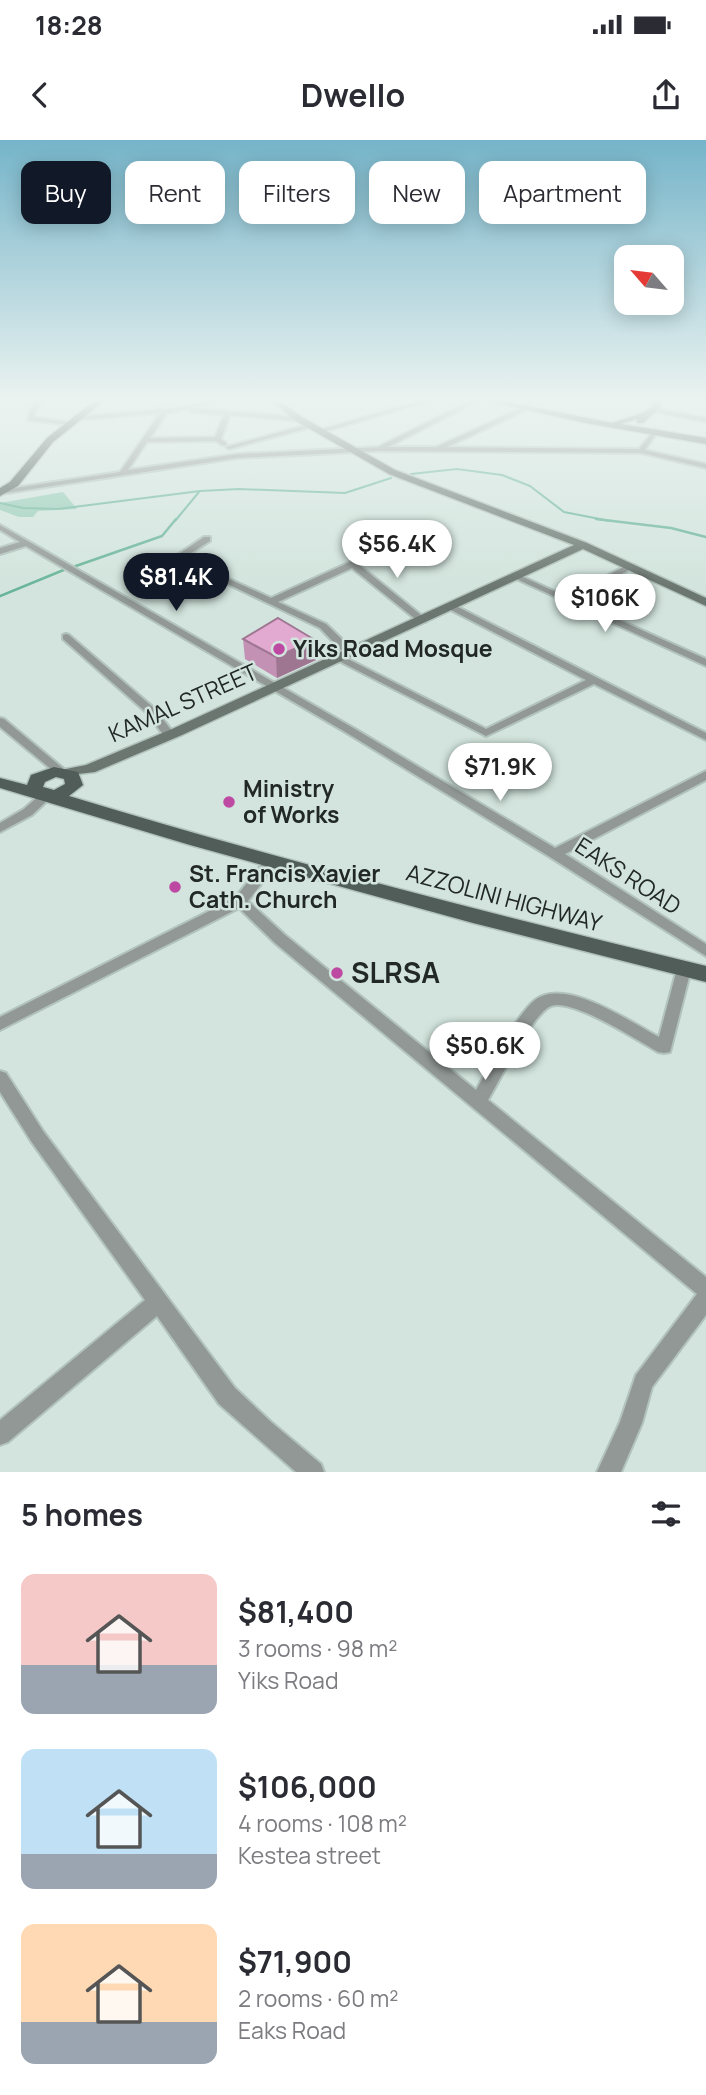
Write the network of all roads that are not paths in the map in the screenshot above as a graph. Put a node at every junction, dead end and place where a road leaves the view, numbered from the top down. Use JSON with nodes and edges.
{"nodes":[{"id":1,"x":30,"y":463,"type":"edge"},
{"id":2,"x":130,"y":463,"type":"edge"},
{"id":3,"x":189,"y":463,"type":"edge"},
{"id":4,"x":378,"y":463,"type":"edge"},
{"id":5,"x":123,"y":473,"type":"junction"},
{"id":6,"x":0,"y":492,"type":"edge"},
{"id":7,"x":0,"y":527,"type":"edge"},
{"id":8,"x":357,"y":531,"type":"dead end"},
{"id":9,"x":207,"y":539,"type":"dead end"},
{"id":10,"x":27,"y":543,"type":"junction"},
{"id":11,"x":583,"y":545,"type":"junction"},
{"id":12,"x":0,"y":551,"type":"edge"},
{"id":13,"x":353,"y":564,"type":"junction"},
{"id":14,"x":632,"y":566,"type":"junction"},
{"id":15,"x":516,"y":577,"type":"junction"},
{"id":16,"x":568,"y":600,"type":"junction"},
{"id":17,"x":272,"y":601,"type":"junction"},
{"id":18,"x":706,"y":603,"type":"edge"},
{"id":19,"x":452,"y":607,"type":"junction"},
{"id":20,"x":422,"y":620,"type":"junction"},
{"id":21,"x":66,"y":637,"type":"dead end"},
{"id":22,"x":343,"y":655,"type":"junction"},
{"id":23,"x":706,"y":663,"type":"edge"},
{"id":24,"x":593,"y":680,"type":"junction"},
{"id":25,"x":274,"y":687,"type":"junction"},
{"id":26,"x":0,"y":721,"type":"edge"},
{"id":27,"x":169,"y":735,"type":"junction"},
{"id":28,"x":706,"y":737,"type":"edge"},
{"id":29,"x":706,"y":775,"type":"edge"},
{"id":30,"x":53,"y":782,"type":"junction"},
{"id":31,"x":3,"y":784,"type":"edge"},
{"id":32,"x":0,"y":828,"type":"edge"},
{"id":33,"x":555,"y":854,"type":"junction"},
{"id":34,"x":272,"y":860,"type":"junction"},
{"id":35,"x":240,"y":901,"type":"junction"},
{"id":36,"x":706,"y":951,"type":"edge"},
{"id":37,"x":684,"y":969,"type":"junction"},
{"id":38,"x":706,"y":974,"type":"edge"},
{"id":39,"x":0,"y":1024,"type":"edge"},
{"id":40,"x":0,"y":1078,"type":"edge"},
{"id":41,"x":478,"y":1101,"type":"junction"},
{"id":42,"x":706,"y":1289,"type":"edge"},
{"id":43,"x":706,"y":1299,"type":"edge"},
{"id":44,"x":157,"y":1303,"type":"junction"},
{"id":45,"x":0,"y":1434,"type":"edge"},
{"id":46,"x":313,"y":1472,"type":"edge"},
{"id":47,"x":608,"y":1472,"type":"edge"}],
"edges":[{"from":1,"to":6,"type":"main road"},
{"from":2,"to":5,"type":"street"},
{"from":3,"to":5,"type":"street"},
{"from":4,"to":11,"type":"street"},
{"from":5,"to":6,"type":"street"},
{"from":7,"to":10,"type":"street","name":"EAKS ROAD"},
{"from":8,"to":13,"type":"street"},
{"from":9,"to":17,"type":"street"},
{"from":10,"to":12,"type":"street"},
{"from":10,"to":25,"type":"street","name":"EAKS ROAD"},
{"from":11,"to":14,"type":"street"},
{"from":11,"to":15,"type":"street","name":"KAMAL STREET"},
{"from":13,"to":17,"type":"street"},
{"from":13,"to":20,"type":"street"},
{"from":14,"to":16,"type":"street"},
{"from":14,"to":18,"type":"street"},
{"from":15,"to":16,"type":"street"},
{"from":15,"to":19,"type":"street","name":"KAMAL STREET"},
{"from":16,"to":23,"type":"street"},
{"from":17,"to":22,"type":"street"},
{"from":19,"to":20,"type":"street","name":"KAMAL STREET"},
{"from":19,"to":24,"type":"street"},
{"from":20,"to":22,"type":"street","name":"KAMAL STREET"},
{"from":21,"to":27,"type":"street"},
{"from":22,"to":24,"type":"street"},
{"from":22,"to":25,"type":"street","name":"KAMAL STREET"},
{"from":24,"to":28,"type":"street"},
{"from":25,"to":27,"type":"street","name":"KAMAL STREET"},
{"from":25,"to":33,"type":"street","name":"EAKS ROAD"},
{"from":26,"to":30,"type":"street"},
{"from":27,"to":30,"type":"street","name":"KAMAL STREET"},
{"from":29,"to":33,"type":"street"},
{"from":30,"to":31,"type":"main road","name":"AZZOLINI HIGHWAY"},
{"from":30,"to":32,"type":"street"},
{"from":30,"to":34,"type":"main road","name":"AZZOLINI HIGHWAY"},
{"from":33,"to":36,"type":"street","name":"EAKS ROAD"},
{"from":34,"to":35,"type":"street"},
{"from":34,"to":37,"type":"main road","name":"AZZOLINI HIGHWAY"},
{"from":35,"to":39,"type":"street"},
{"from":35,"to":41,"type":"street"},
{"from":37,"to":38,"type":"main road","name":"AZZOLINI HIGHWAY"},
{"from":37,"to":41,"type":"street"},
{"from":40,"to":44,"type":"street"},
{"from":41,"to":42,"type":"street"},
{"from":43,"to":47,"type":"street"},
{"from":44,"to":45,"type":"street"},
{"from":44,"to":46,"type":"street"}]}
